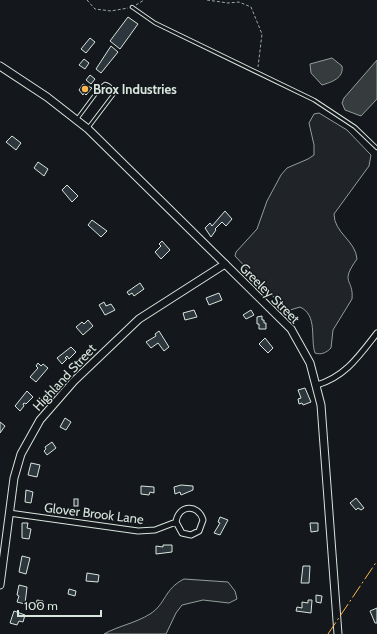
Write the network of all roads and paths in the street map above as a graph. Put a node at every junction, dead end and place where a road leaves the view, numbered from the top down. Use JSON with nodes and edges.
{"nodes":[{"id":1,"x":87,"y":0,"type":"edge"},
{"id":2,"x":144,"y":0,"type":"edge"},
{"id":3,"x":207,"y":0,"type":"edge"},
{"id":4,"x":132,"y":8,"type":"junction"},
{"id":5,"x":0,"y":66,"type":"edge"},
{"id":6,"x":257,"y":72,"type":"junction"},
{"id":7,"x":77,"y":119,"type":"junction"},
{"id":8,"x":88,"y":129,"type":"junction"},
{"id":9,"x":377,"y":148,"type":"edge"},
{"id":10,"x":225,"y":264,"type":"junction"},
{"id":11,"x":377,"y":333,"type":"edge"},
{"id":12,"x":317,"y":385,"type":"junction"},
{"id":13,"x":9,"y":513,"type":"junction"},
{"id":14,"x":176,"y":522,"type":"junction"},
{"id":15,"x":0,"y":585,"type":"edge"},
{"id":16,"x":338,"y":634,"type":"edge"}],
"edges":[{"from":1,"to":4,"type":"path"},
{"from":2,"to":4,"type":"path"},
{"from":3,"to":6,"type":"path"},
{"from":4,"to":6,"type":"lane"},
{"from":5,"to":7,"type":"street","name":"Greeley Street"},
{"from":6,"to":9,"type":"lane"},
{"from":7,"to":8,"type":"street","name":"Greeley Street"},
{"from":7,"to":8,"type":"lane"},
{"from":8,"to":10,"type":"street","name":"Greeley Street"},
{"from":10,"to":12,"type":"street","name":"Greeley Street"},
{"from":10,"to":13,"type":"street","name":"Highland Street"},
{"from":11,"to":12,"type":"street"},
{"from":12,"to":16,"type":"street","name":"Greeley Street"},
{"from":13,"to":14,"type":"street","name":"Glover Brook Lane"},
{"from":13,"to":15,"type":"street","name":"Highland Street"},
{"from":14,"to":14,"type":"street","name":"Glover Brook Lane"}]}
